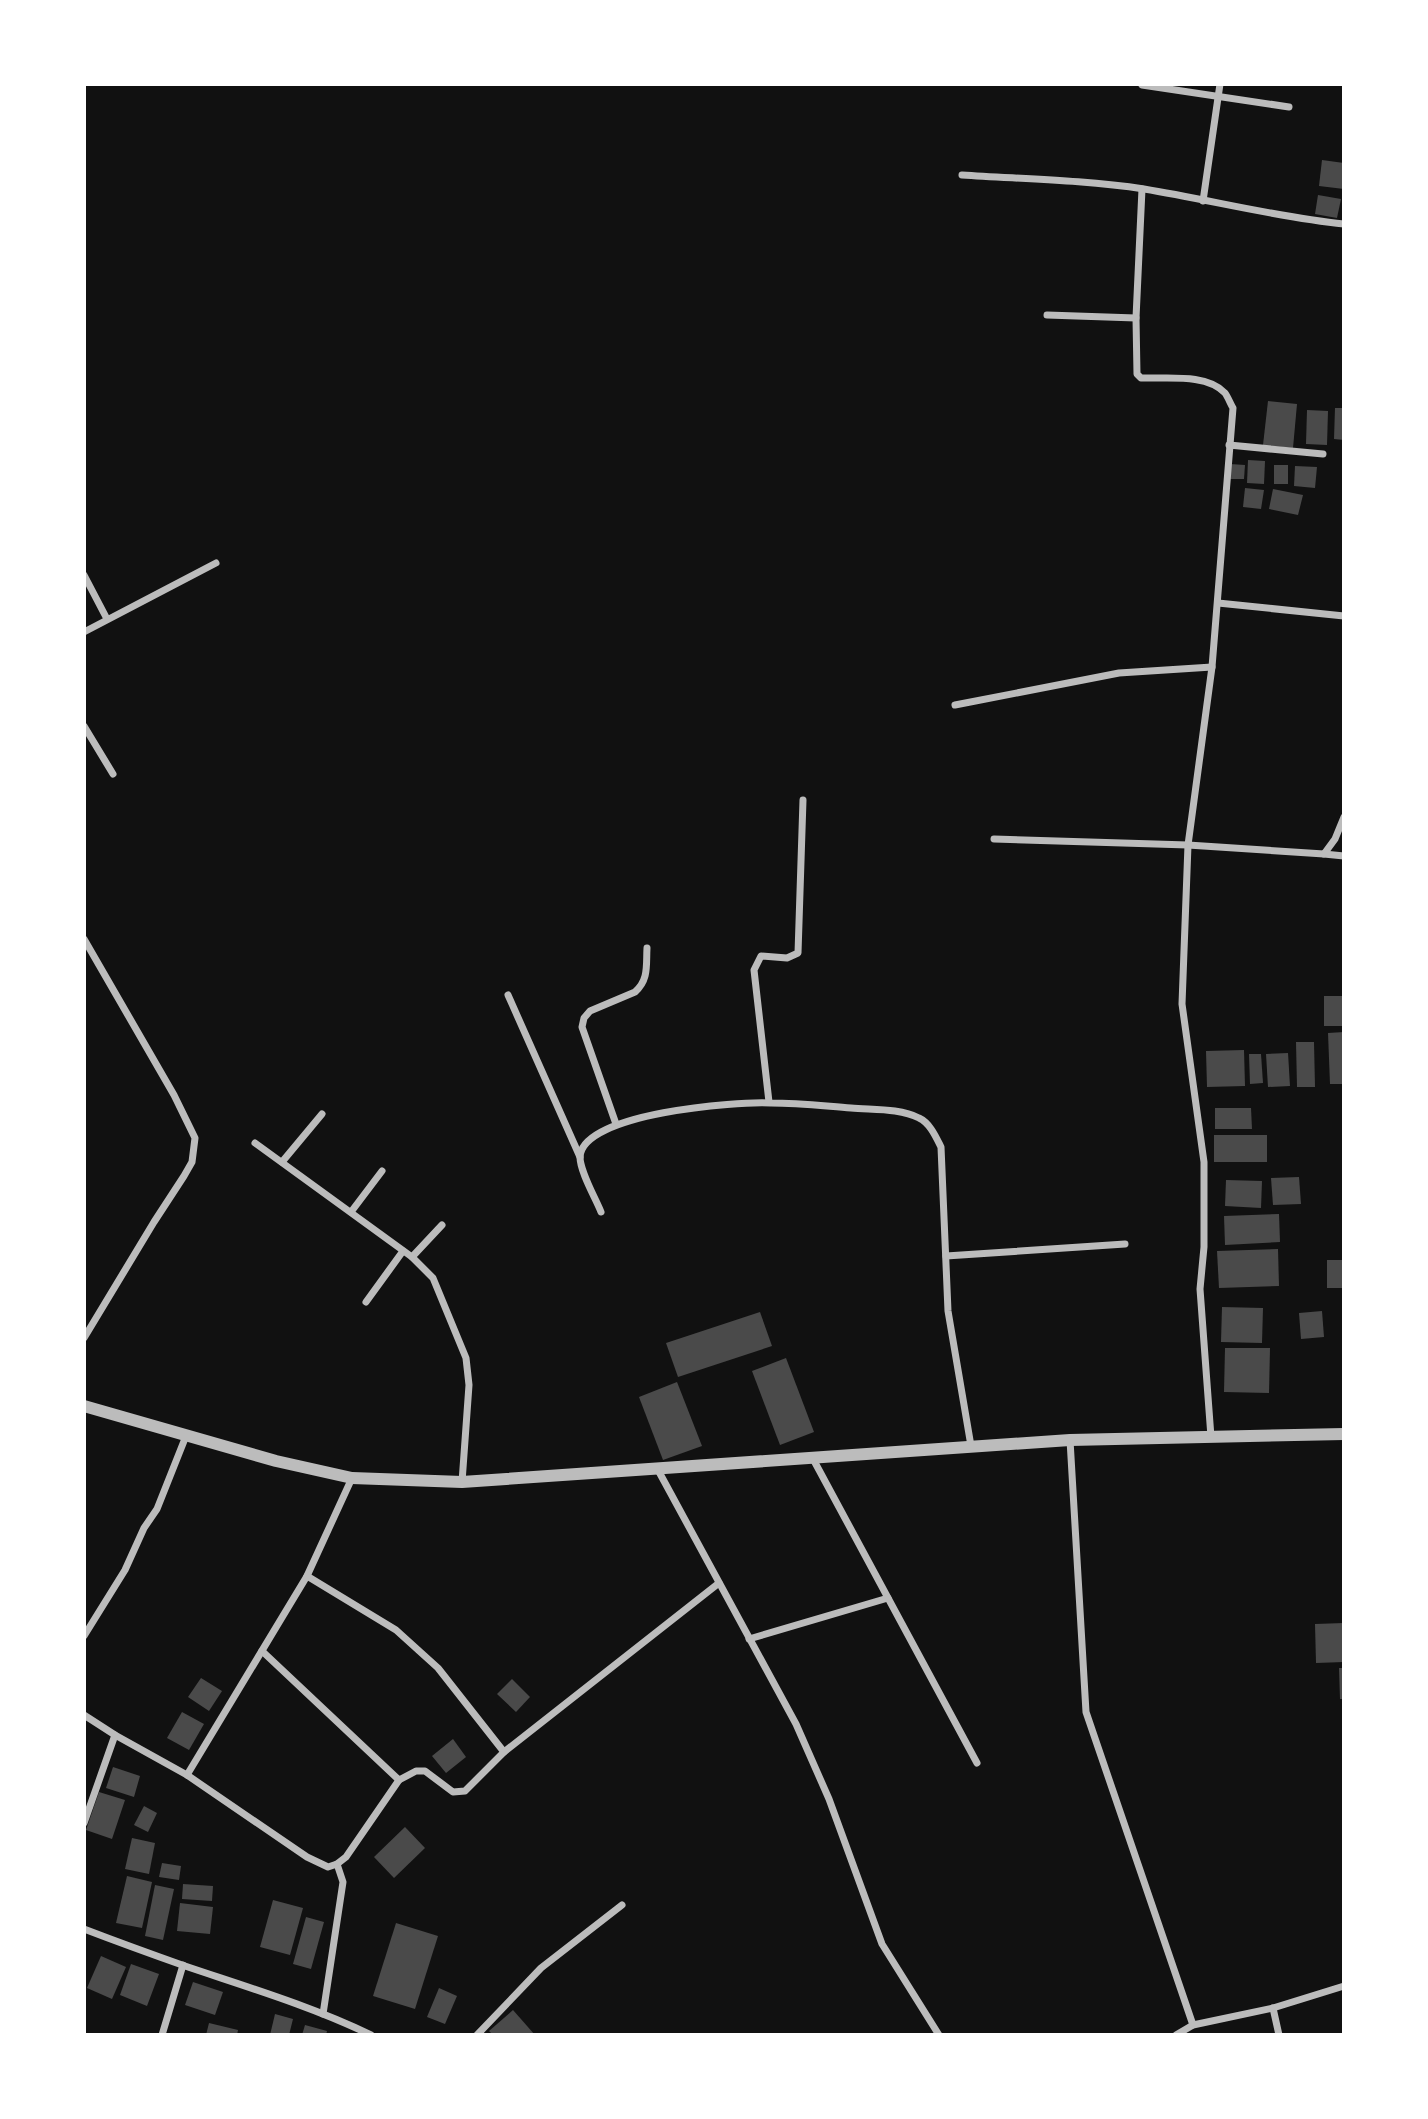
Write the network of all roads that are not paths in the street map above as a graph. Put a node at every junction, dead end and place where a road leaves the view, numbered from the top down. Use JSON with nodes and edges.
{"nodes":[{"id":1,"x":1220,"y":84,"type":"edge"},
{"id":2,"x":1142,"y":85,"type":"edge"},
{"id":3,"x":1218,"y":96,"type":"junction"},
{"id":4,"x":1289,"y":107,"type":"dead end"},
{"id":5,"x":962,"y":176,"type":"dead end"},
{"id":6,"x":1142,"y":189,"type":"junction"},
{"id":7,"x":1203,"y":201,"type":"junction"},
{"id":8,"x":1344,"y":224,"type":"edge"},
{"id":9,"x":1047,"y":315,"type":"dead end"},
{"id":10,"x":1136,"y":318,"type":"junction"},
{"id":11,"x":1229,"y":445,"type":"junction"},
{"id":12,"x":1323,"y":454,"type":"dead end"},
{"id":13,"x":216,"y":563,"type":"dead end"},
{"id":14,"x":84,"y":575,"type":"edge"},
{"id":15,"x":1218,"y":603,"type":"junction"},
{"id":16,"x":1344,"y":616,"type":"edge"},
{"id":17,"x":107,"y":619,"type":"junction"},
{"id":18,"x":84,"y":632,"type":"edge"},
{"id":19,"x":1212,"y":667,"type":"junction"},
{"id":20,"x":955,"y":705,"type":"dead end"},
{"id":21,"x":84,"y":726,"type":"edge"},
{"id":22,"x":113,"y":774,"type":"dead end"},
{"id":23,"x":803,"y":800,"type":"dead end"},
{"id":24,"x":1344,"y":817,"type":"edge"},
{"id":25,"x":994,"y":839,"type":"dead end"},
{"id":26,"x":1188,"y":845,"type":"junction"},
{"id":27,"x":1324,"y":854,"type":"junction"},
{"id":28,"x":1344,"y":856,"type":"edge"},
{"id":29,"x":84,"y":939,"type":"edge"},
{"id":30,"x":647,"y":948,"type":"dead end"},
{"id":31,"x":508,"y":995,"type":"dead end"},
{"id":32,"x":769,"y":1102,"type":"junction"},
{"id":33,"x":322,"y":1114,"type":"dead end"},
{"id":34,"x":616,"y":1124,"type":"junction"},
{"id":35,"x":255,"y":1143,"type":"dead end"},
{"id":36,"x":580,"y":1157,"type":"junction"},
{"id":37,"x":282,"y":1162,"type":"junction"},
{"id":38,"x":382,"y":1171,"type":"dead end"},
{"id":39,"x":351,"y":1212,"type":"junction"},
{"id":40,"x":601,"y":1212,"type":"dead end"},
{"id":41,"x":442,"y":1225,"type":"dead end"},
{"id":42,"x":1125,"y":1244,"type":"dead end"},
{"id":43,"x":403,"y":1251,"type":"junction"},
{"id":44,"x":946,"y":1255,"type":"junction"},
{"id":45,"x":412,"y":1257,"type":"junction"},
{"id":46,"x":366,"y":1302,"type":"dead end"},
{"id":47,"x":84,"y":1338,"type":"edge"},
{"id":48,"x":84,"y":1406,"type":"edge"},
{"id":49,"x":1344,"y":1434,"type":"edge"},
{"id":50,"x":186,"y":1436,"type":"junction"},
{"id":51,"x":1211,"y":1438,"type":"junction"},
{"id":52,"x":1070,"y":1440,"type":"junction"},
{"id":53,"x":971,"y":1446,"type":"junction"},
{"id":54,"x":811,"y":1457,"type":"junction"},
{"id":55,"x":658,"y":1470,"type":"junction"},
{"id":56,"x":352,"y":1478,"type":"junction"},
{"id":57,"x":461,"y":1482,"type":"junction"},
{"id":58,"x":307,"y":1576,"type":"junction"},
{"id":59,"x":719,"y":1583,"type":"junction"},
{"id":60,"x":888,"y":1598,"type":"junction"},
{"id":61,"x":84,"y":1636,"type":"edge"},
{"id":62,"x":749,"y":1639,"type":"junction"},
{"id":63,"x":262,"y":1651,"type":"junction"},
{"id":64,"x":84,"y":1715,"type":"edge"},
{"id":65,"x":115,"y":1735,"type":"junction"},
{"id":66,"x":504,"y":1752,"type":"junction"},
{"id":67,"x":976,"y":1763,"type":"dead end"},
{"id":68,"x":187,"y":1775,"type":"junction"},
{"id":69,"x":399,"y":1780,"type":"junction"},
{"id":70,"x":84,"y":1823,"type":"edge"},
{"id":71,"x":337,"y":1864,"type":"junction"},
{"id":72,"x":622,"y":1905,"type":"dead end"},
{"id":73,"x":84,"y":1929,"type":"edge"},
{"id":74,"x":183,"y":1965,"type":"junction"},
{"id":75,"x":1344,"y":1986,"type":"edge"},
{"id":76,"x":1273,"y":2008,"type":"junction"},
{"id":77,"x":323,"y":2014,"type":"junction"},
{"id":78,"x":1193,"y":2025,"type":"junction"},
{"id":79,"x":162,"y":2035,"type":"edge"},
{"id":80,"x":371,"y":2035,"type":"edge"},
{"id":81,"x":477,"y":2035,"type":"edge"},
{"id":82,"x":939,"y":2035,"type":"edge"},
{"id":83,"x":1176,"y":2035,"type":"edge"},
{"id":84,"x":1279,"y":2035,"type":"edge"}],
"edges":[{"from":1,"to":3,"type":"street"},
{"from":2,"to":3,"type":"street"},
{"from":3,"to":4,"type":"street"},
{"from":3,"to":7,"type":"street"},
{"from":5,"to":6,"type":"street"},
{"from":6,"to":7,"type":"street"},
{"from":6,"to":10,"type":"street"},
{"from":7,"to":8,"type":"street"},
{"from":9,"to":10,"type":"street"},
{"from":10,"to":11,"type":"street"},
{"from":11,"to":12,"type":"street"},
{"from":11,"to":15,"type":"street"},
{"from":13,"to":17,"type":"street"},
{"from":14,"to":17,"type":"street"},
{"from":15,"to":16,"type":"street"},
{"from":15,"to":19,"type":"street"},
{"from":17,"to":18,"type":"street"},
{"from":19,"to":20,"type":"street"},
{"from":19,"to":26,"type":"street"},
{"from":21,"to":22,"type":"street"},
{"from":23,"to":32,"type":"street"},
{"from":24,"to":27,"type":"street"},
{"from":25,"to":26,"type":"street"},
{"from":26,"to":27,"type":"street"},
{"from":26,"to":51,"type":"street"},
{"from":27,"to":28,"type":"street"},
{"from":29,"to":47,"type":"street"},
{"from":30,"to":34,"type":"street"},
{"from":31,"to":36,"type":"street"},
{"from":32,"to":34,"type":"street"},
{"from":32,"to":44,"type":"street"},
{"from":33,"to":37,"type":"street"},
{"from":34,"to":36,"type":"street"},
{"from":35,"to":37,"type":"street"},
{"from":36,"to":40,"type":"street"},
{"from":37,"to":39,"type":"street"},
{"from":38,"to":39,"type":"street"},
{"from":39,"to":43,"type":"street"},
{"from":41,"to":45,"type":"street"},
{"from":42,"to":44,"type":"street"},
{"from":43,"to":45,"type":"street"},
{"from":43,"to":46,"type":"street"},
{"from":44,"to":53,"type":"street"},
{"from":45,"to":57,"type":"street"},
{"from":48,"to":50,"type":"street"},
{"from":49,"to":51,"type":"street"},
{"from":50,"to":56,"type":"street"},
{"from":50,"to":61,"type":"street"},
{"from":51,"to":52,"type":"street"},
{"from":52,"to":53,"type":"street"},
{"from":52,"to":78,"type":"street"},
{"from":53,"to":54,"type":"street"},
{"from":54,"to":55,"type":"street"},
{"from":54,"to":60,"type":"street"},
{"from":55,"to":57,"type":"street"},
{"from":55,"to":59,"type":"street"},
{"from":56,"to":57,"type":"street"},
{"from":56,"to":58,"type":"street"},
{"from":58,"to":63,"type":"street"},
{"from":58,"to":66,"type":"street"},
{"from":59,"to":62,"type":"street"},
{"from":59,"to":66,"type":"street"},
{"from":60,"to":62,"type":"street"},
{"from":60,"to":67,"type":"street"},
{"from":62,"to":82,"type":"street"},
{"from":63,"to":68,"type":"street"},
{"from":63,"to":69,"type":"street"},
{"from":64,"to":65,"type":"street"},
{"from":65,"to":68,"type":"street"},
{"from":65,"to":70,"type":"street"},
{"from":66,"to":69,"type":"street"},
{"from":68,"to":71,"type":"street"},
{"from":69,"to":71,"type":"street"},
{"from":71,"to":77,"type":"street"},
{"from":72,"to":81,"type":"street"},
{"from":73,"to":74,"type":"street"},
{"from":74,"to":77,"type":"street"},
{"from":74,"to":79,"type":"street"},
{"from":75,"to":76,"type":"street"},
{"from":76,"to":78,"type":"street"},
{"from":76,"to":84,"type":"street"},
{"from":77,"to":80,"type":"street"},
{"from":78,"to":83,"type":"street"}]}
